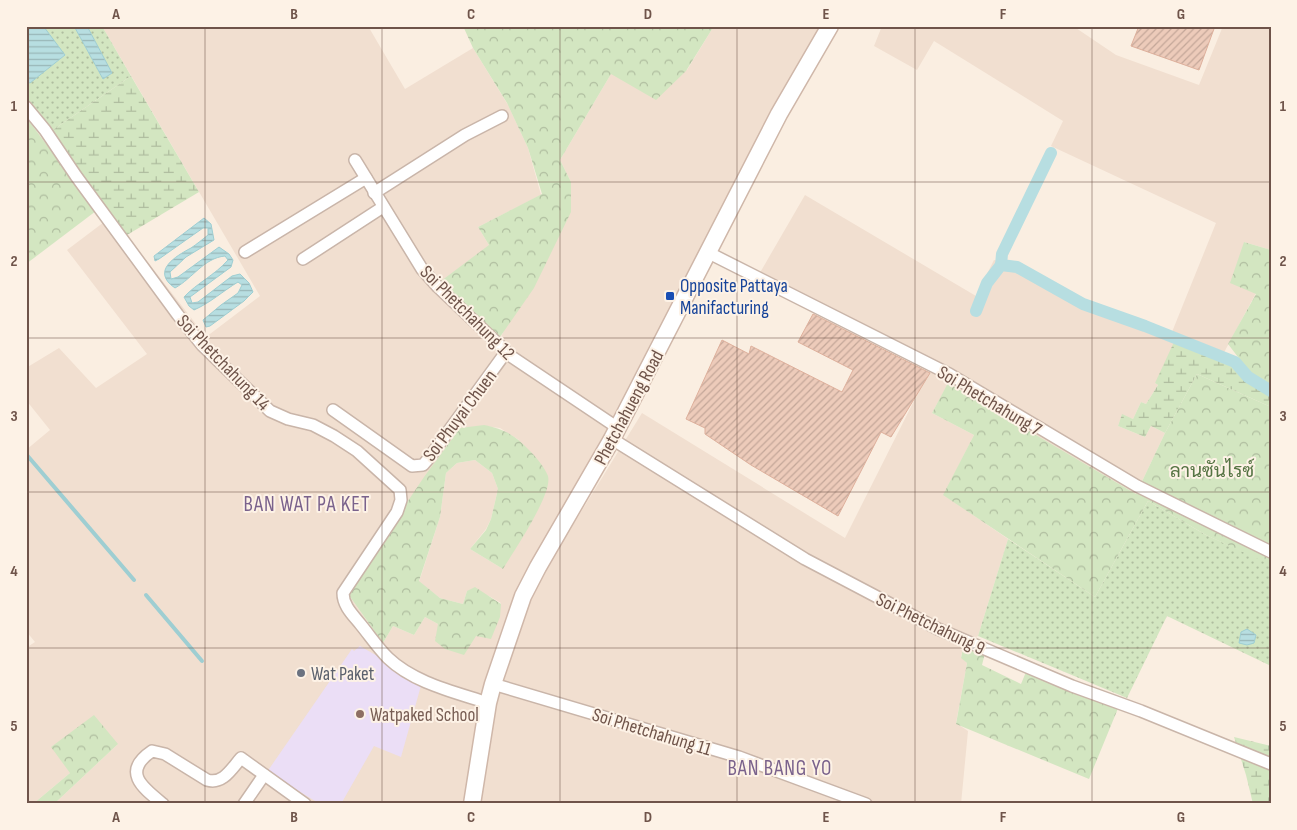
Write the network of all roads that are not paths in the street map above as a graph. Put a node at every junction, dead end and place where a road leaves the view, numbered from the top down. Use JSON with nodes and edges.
{"nodes":[{"id":1,"x":830,"y":26,"type":"edge"},
{"id":2,"x":26,"y":107,"type":"edge"},
{"id":3,"x":502,"y":116,"type":"dead end"},
{"id":4,"x":355,"y":160,"type":"dead end"},
{"id":5,"x":366,"y":178,"type":"junction"},
{"id":6,"x":374,"y":192,"type":"junction"},
{"id":7,"x":383,"y":207,"type":"junction"},
{"id":8,"x":245,"y":252,"type":"dead end"},
{"id":9,"x":707,"y":252,"type":"junction"},
{"id":10,"x":303,"y":259,"type":"dead end"},
{"id":11,"x":506,"y":352,"type":"junction"},
{"id":12,"x":333,"y":410,"type":"dead end"},
{"id":13,"x":615,"y":433,"type":"junction"},
{"id":14,"x":1271,"y":552,"type":"edge"},
{"id":15,"x":493,"y":684,"type":"junction"},
{"id":16,"x":488,"y":703,"type":"junction"},
{"id":17,"x":1271,"y":764,"type":"edge"},
{"id":18,"x":264,"y":775,"type":"junction"},
{"id":19,"x":163,"y":804,"type":"edge"},
{"id":20,"x":244,"y":804,"type":"edge"},
{"id":21,"x":305,"y":804,"type":"edge"},
{"id":22,"x":472,"y":804,"type":"edge"},
{"id":23,"x":866,"y":804,"type":"edge"}],
"edges":[{"from":1,"to":9,"type":"main road","name":"Phetchahueng Road"},
{"from":2,"to":16,"type":"street","name":"Soi Phetchahung 14"},
{"from":3,"to":6,"type":"street"},
{"from":4,"to":5,"type":"street","name":"Soi Phetchahung 12"},
{"from":5,"to":6,"type":"street","name":"Soi Phetchahung 12"},
{"from":5,"to":8,"type":"street"},
{"from":6,"to":7,"type":"street","name":"Soi Phetchahung 12"},
{"from":7,"to":10,"type":"street"},
{"from":7,"to":11,"type":"street","name":"Soi Phetchahung 12"},
{"from":9,"to":13,"type":"main road","name":"Phetchahueng Road"},
{"from":9,"to":14,"type":"street","name":"Soi Phetchahung 7"},
{"from":11,"to":12,"type":"street","name":"Soi Phuyai Chuen"},
{"from":11,"to":13,"type":"street","name":"Soi Phetchahung 12"},
{"from":13,"to":15,"type":"main road","name":"Phetchahueng Road"},
{"from":13,"to":17,"type":"street","name":"Soi Phetchahung 9"},
{"from":15,"to":16,"type":"main road","name":"Phetchahueng Road"},
{"from":15,"to":23,"type":"street","name":"Soi Phetchahung 11"},
{"from":16,"to":22,"type":"main road","name":"Phetchahueng Road"},
{"from":18,"to":19,"type":"street"},
{"from":18,"to":20,"type":"street"},
{"from":18,"to":21,"type":"street"}]}
